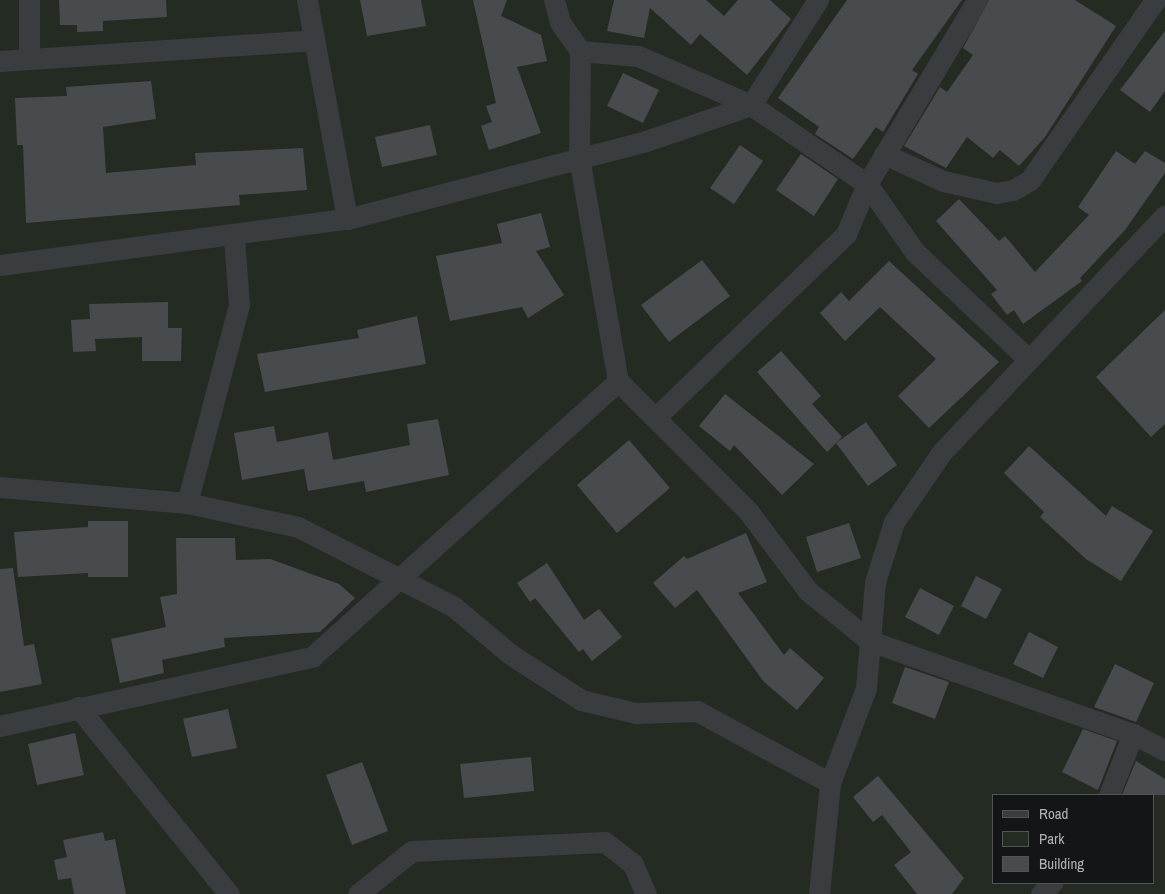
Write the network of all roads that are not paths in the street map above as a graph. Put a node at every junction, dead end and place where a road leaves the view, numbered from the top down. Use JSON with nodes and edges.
{"nodes":[{"id":1,"x":29,"y":0,"type":"edge"},
{"id":2,"x":307,"y":0,"type":"edge"},
{"id":3,"x":554,"y":0,"type":"edge"},
{"id":4,"x":818,"y":0,"type":"edge"},
{"id":5,"x":977,"y":0,"type":"edge"},
{"id":6,"x":1155,"y":0,"type":"edge"},
{"id":7,"x":312,"y":40,"type":"junction"},
{"id":8,"x":580,"y":51,"type":"junction"},
{"id":9,"x":29,"y":58,"type":"junction"},
{"id":10,"x":0,"y":61,"type":"edge"},
{"id":11,"x":752,"y":105,"type":"junction"},
{"id":12,"x":884,"y":154,"type":"junction"},
{"id":13,"x":579,"y":158,"type":"junction"},
{"id":14,"x":867,"y":184,"type":"junction"},
{"id":15,"x":1165,"y":215,"type":"edge"},
{"id":16,"x":348,"y":219,"type":"junction"},
{"id":17,"x":234,"y":237,"type":"junction"},
{"id":18,"x":0,"y":265,"type":"edge"},
{"id":19,"x":1028,"y":359,"type":"junction"},
{"id":20,"x":618,"y":381,"type":"junction"},
{"id":21,"x":656,"y":417,"type":"junction"},
{"id":22,"x":0,"y":487,"type":"edge"},
{"id":23,"x":186,"y":503,"type":"junction"},
{"id":24,"x":396,"y":577,"type":"junction"},
{"id":25,"x":870,"y":641,"type":"junction"},
{"id":26,"x":78,"y":707,"type":"junction"},
{"id":27,"x":0,"y":726,"type":"edge"},
{"id":28,"x":1133,"y":734,"type":"junction"},
{"id":29,"x":1165,"y":750,"type":"edge"},
{"id":30,"x":830,"y":783,"type":"junction"},
{"id":31,"x":1109,"y":794,"type":"edge"},
{"id":32,"x":1051,"y":884,"type":"edge"},
{"id":33,"x":229,"y":894,"type":"edge"},
{"id":34,"x":358,"y":894,"type":"edge"},
{"id":35,"x":646,"y":894,"type":"edge"},
{"id":36,"x":819,"y":894,"type":"edge"},
{"id":37,"x":1041,"y":894,"type":"edge"}],
"edges":[{"from":1,"to":9,"type":"street"},
{"from":2,"to":7,"type":"street"},
{"from":3,"to":8,"type":"street"},
{"from":4,"to":11,"type":"street"},
{"from":5,"to":12,"type":"street"},
{"from":6,"to":12,"type":"street"},
{"from":7,"to":9,"type":"street"},
{"from":7,"to":16,"type":"street"},
{"from":8,"to":11,"type":"street"},
{"from":8,"to":13,"type":"street"},
{"from":9,"to":10,"type":"street"},
{"from":11,"to":13,"type":"street"},
{"from":11,"to":14,"type":"street"},
{"from":12,"to":14,"type":"street"},
{"from":13,"to":16,"type":"street"},
{"from":13,"to":20,"type":"street"},
{"from":14,"to":19,"type":"street"},
{"from":14,"to":21,"type":"street"},
{"from":15,"to":19,"type":"street"},
{"from":16,"to":17,"type":"street"},
{"from":17,"to":18,"type":"street"},
{"from":17,"to":23,"type":"street"},
{"from":19,"to":25,"type":"street"},
{"from":20,"to":21,"type":"street"},
{"from":20,"to":24,"type":"street"},
{"from":21,"to":25,"type":"street"},
{"from":22,"to":23,"type":"street"},
{"from":23,"to":24,"type":"street"},
{"from":24,"to":26,"type":"street"},
{"from":24,"to":30,"type":"street"},
{"from":25,"to":28,"type":"street"},
{"from":25,"to":30,"type":"street"},
{"from":26,"to":27,"type":"street"},
{"from":26,"to":33,"type":"street"},
{"from":28,"to":29,"type":"street"},
{"from":28,"to":31,"type":"street"},
{"from":30,"to":36,"type":"street"},
{"from":32,"to":37,"type":"street"},
{"from":34,"to":35,"type":"street"}]}
